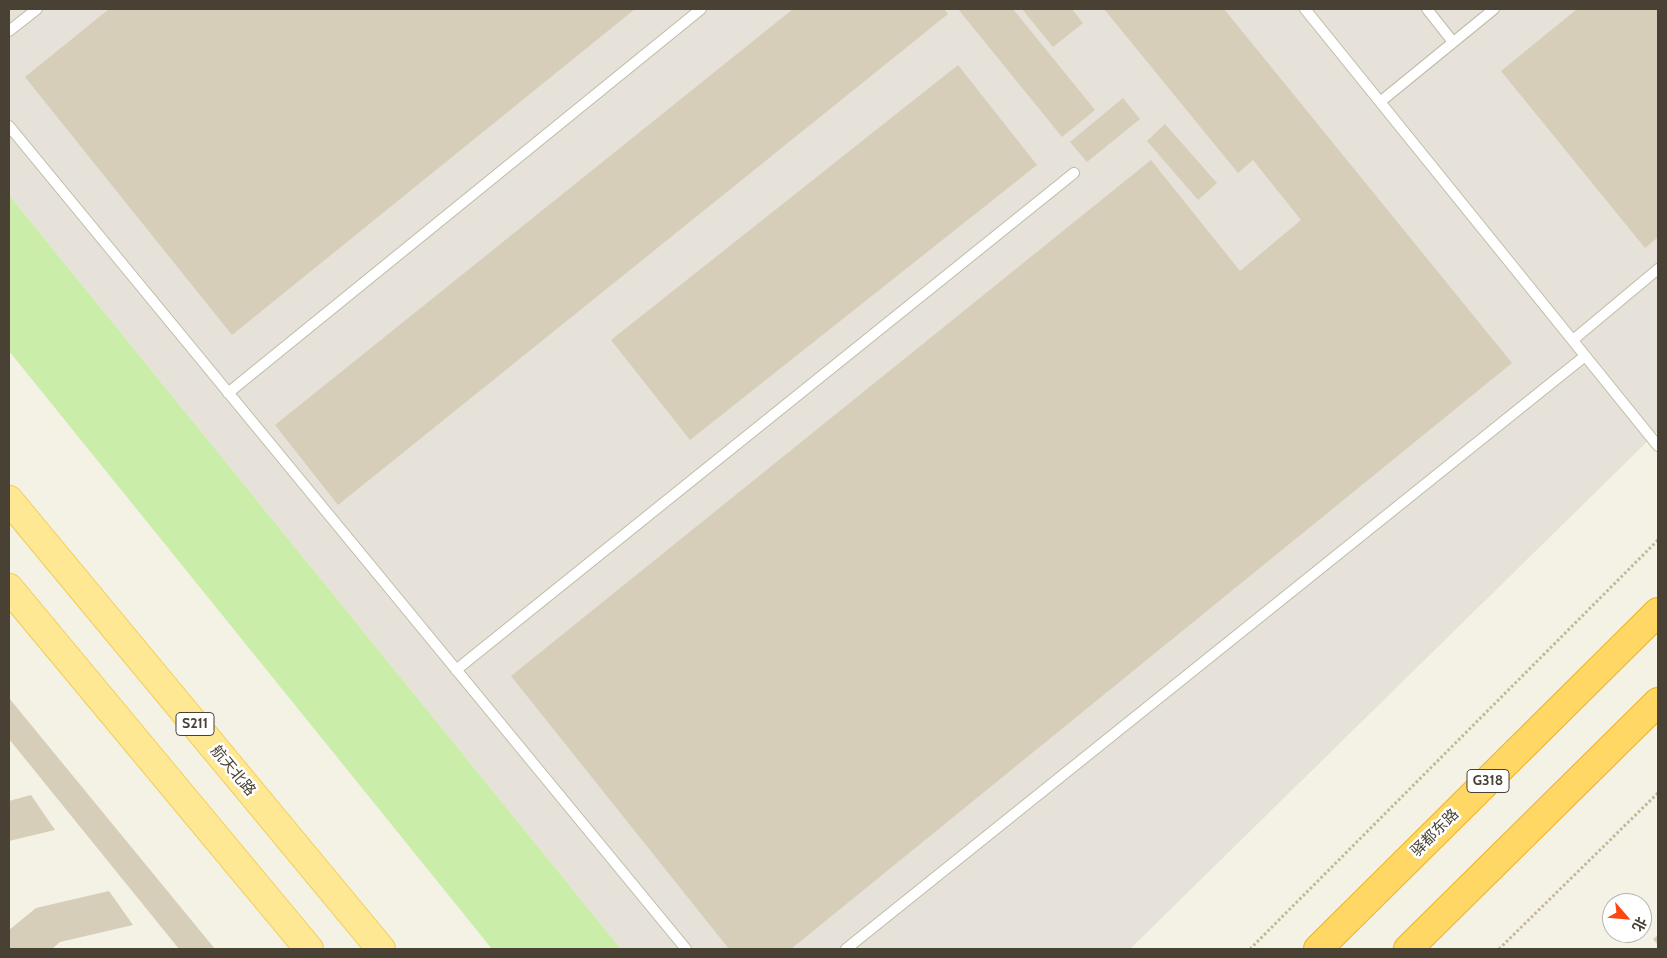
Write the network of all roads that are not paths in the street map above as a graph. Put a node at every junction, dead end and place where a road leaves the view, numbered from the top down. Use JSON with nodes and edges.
{"nodes":[{"id":1,"x":37,"y":9,"type":"edge"},
{"id":2,"x":700,"y":9,"type":"edge"},
{"id":3,"x":1305,"y":9,"type":"edge"},
{"id":4,"x":1427,"y":9,"type":"edge"},
{"id":5,"x":1494,"y":9,"type":"edge"},
{"id":6,"x":9,"y":32,"type":"edge"},
{"id":7,"x":1453,"y":42,"type":"junction"},
{"id":8,"x":1380,"y":102,"type":"junction"},
{"id":9,"x":9,"y":126,"type":"edge"},
{"id":10,"x":1074,"y":173,"type":"dead end"},
{"id":11,"x":1658,"y":269,"type":"edge"},
{"id":12,"x":1573,"y":340,"type":"junction"},
{"id":13,"x":1585,"y":356,"type":"junction"},
{"id":14,"x":228,"y":393,"type":"junction"},
{"id":15,"x":1658,"y":446,"type":"edge"},
{"id":16,"x":9,"y":500,"type":"edge"},
{"id":17,"x":9,"y":588,"type":"edge"},
{"id":18,"x":1658,"y":612,"type":"edge"},
{"id":19,"x":456,"y":670,"type":"junction"},
{"id":20,"x":1658,"y":702,"type":"edge"},
{"id":21,"x":308,"y":949,"type":"edge"},
{"id":22,"x":381,"y":949,"type":"edge"},
{"id":23,"x":686,"y":949,"type":"edge"},
{"id":24,"x":846,"y":949,"type":"edge"},
{"id":25,"x":1318,"y":949,"type":"edge"},
{"id":26,"x":1408,"y":949,"type":"edge"}],
"edges":[{"from":1,"to":6,"type":"lane"},
{"from":2,"to":14,"type":"lane"},
{"from":3,"to":8,"type":"lane"},
{"from":4,"to":7,"type":"lane"},
{"from":5,"to":7,"type":"lane"},
{"from":7,"to":8,"type":"lane"},
{"from":8,"to":12,"type":"lane"},
{"from":9,"to":14,"type":"lane"},
{"from":10,"to":19,"type":"lane"},
{"from":11,"to":12,"type":"lane"},
{"from":12,"to":13,"type":"lane"},
{"from":13,"to":15,"type":"lane"},
{"from":13,"to":24,"type":"lane"},
{"from":14,"to":19,"type":"lane"},
{"from":16,"to":22,"type":"main road","name":"航天北路","number":"S211"},
{"from":17,"to":21,"type":"main road"},
{"from":18,"to":25,"type":"highway","name":"驿都东路","number":"G318"},
{"from":19,"to":23,"type":"lane"},
{"from":20,"to":26,"type":"highway"}]}
